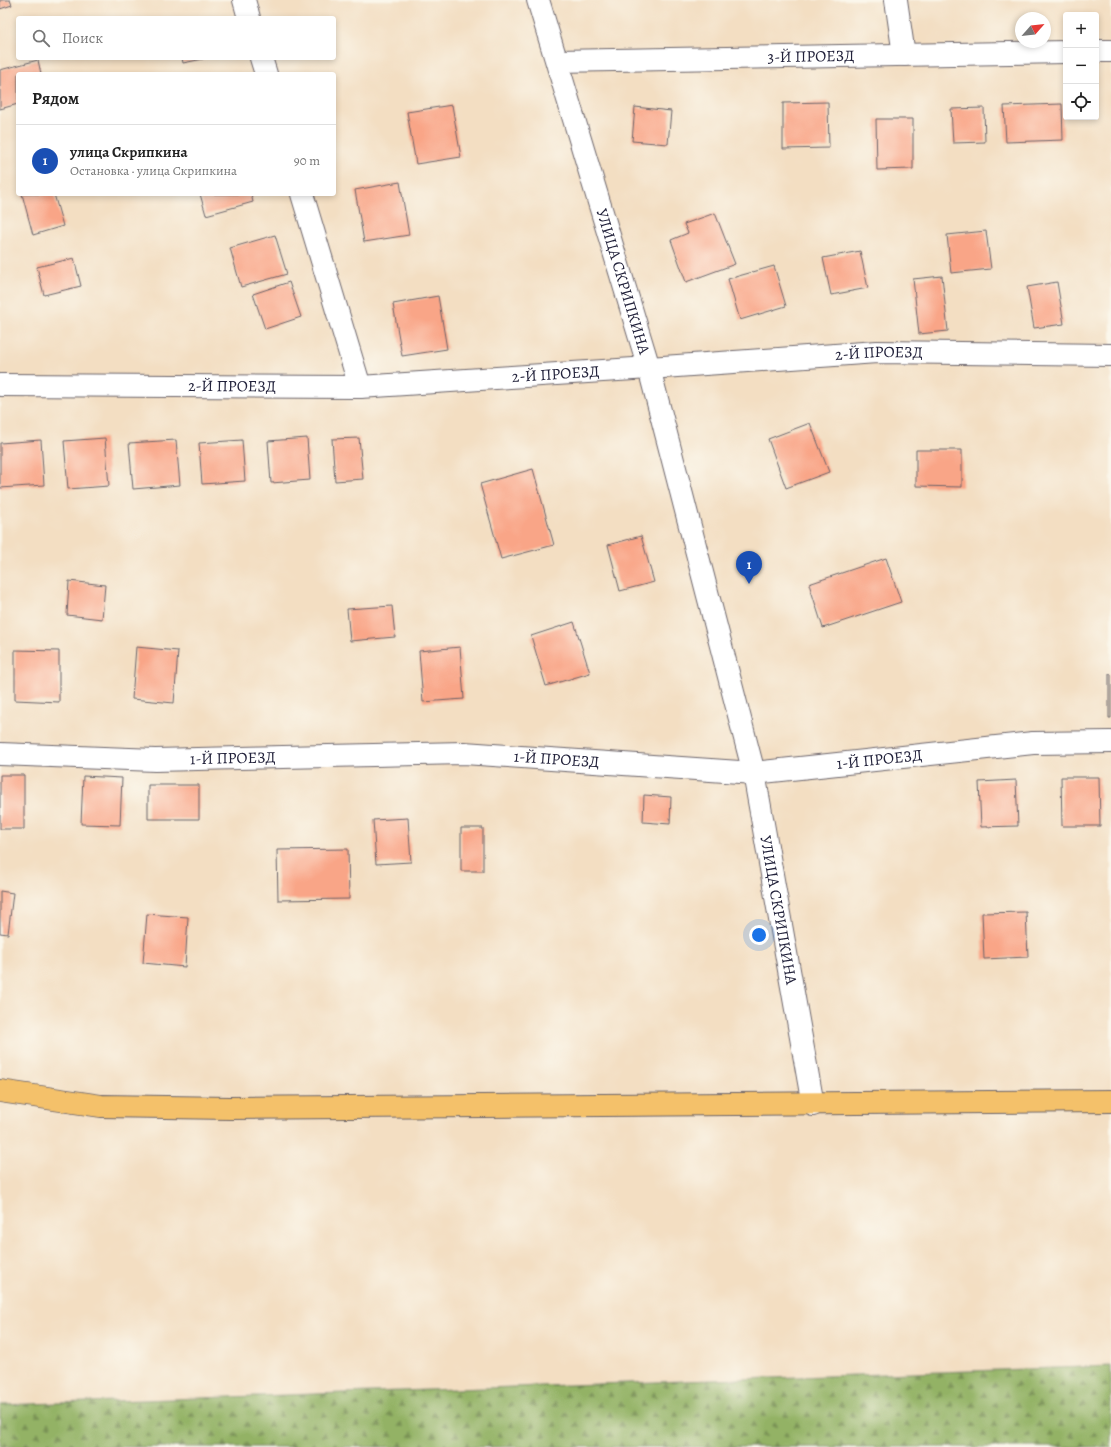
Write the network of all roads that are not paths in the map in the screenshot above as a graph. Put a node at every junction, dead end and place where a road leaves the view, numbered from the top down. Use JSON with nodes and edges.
{"nodes":[{"id":1,"x":244,"y":0,"type":"edge"},
{"id":2,"x":538,"y":0,"type":"edge"},
{"id":3,"x":896,"y":0,"type":"edge"},
{"id":4,"x":248,"y":16,"type":"edge"},
{"id":5,"x":1099,"y":51,"type":"edge"},
{"id":6,"x":1111,"y":51,"type":"edge"},
{"id":7,"x":1063,"y":52,"type":"edge"},
{"id":8,"x":904,"y":55,"type":"junction"},
{"id":9,"x":262,"y":60,"type":"edge"},
{"id":10,"x":557,"y":61,"type":"junction"},
{"id":11,"x":265,"y":72,"type":"edge"},
{"id":12,"x":303,"y":196,"type":"edge"},
{"id":13,"x":1111,"y":355,"type":"edge"},
{"id":14,"x":649,"y":368,"type":"junction"},
{"id":15,"x":0,"y":385,"type":"edge"},
{"id":16,"x":360,"y":387,"type":"junction"},
{"id":17,"x":1111,"y":742,"type":"edge"},
{"id":18,"x":0,"y":754,"type":"edge"},
{"id":19,"x":754,"y":773,"type":"junction"},
{"id":20,"x":0,"y":1091,"type":"edge"},
{"id":21,"x":1111,"y":1101,"type":"edge"},
{"id":22,"x":813,"y":1105,"type":"junction"}],
"edges":[{"from":1,"to":4,"type":"street"},
{"from":2,"to":10,"type":"street","name":"УЛИЦА СКРИПКИНА"},
{"from":3,"to":8,"type":"street"},
{"from":5,"to":6,"type":"street"},
{"from":7,"to":8,"type":"street","name":"3-Й ПРОЕЗД"},
{"from":8,"to":10,"type":"street","name":"3-Й ПРОЕЗД"},
{"from":9,"to":11,"type":"street"},
{"from":10,"to":14,"type":"street","name":"УЛИЦА СКРИПКИНА"},
{"from":12,"to":16,"type":"street"},
{"from":13,"to":14,"type":"street","name":"2-Й ПРОЕЗД"},
{"from":14,"to":16,"type":"street","name":"2-Й ПРОЕЗД"},
{"from":14,"to":19,"type":"street","name":"УЛИЦА СКРИПКИНА"},
{"from":15,"to":16,"type":"street","name":"2-Й ПРОЕЗД"},
{"from":17,"to":19,"type":"street","name":"1-Й ПРОЕЗД"},
{"from":18,"to":19,"type":"street","name":"1-Й ПРОЕЗД"},
{"from":19,"to":22,"type":"street","name":"УЛИЦА СКРИПКИНА"},
{"from":20,"to":22,"type":"main road"},
{"from":21,"to":22,"type":"main road"}]}
